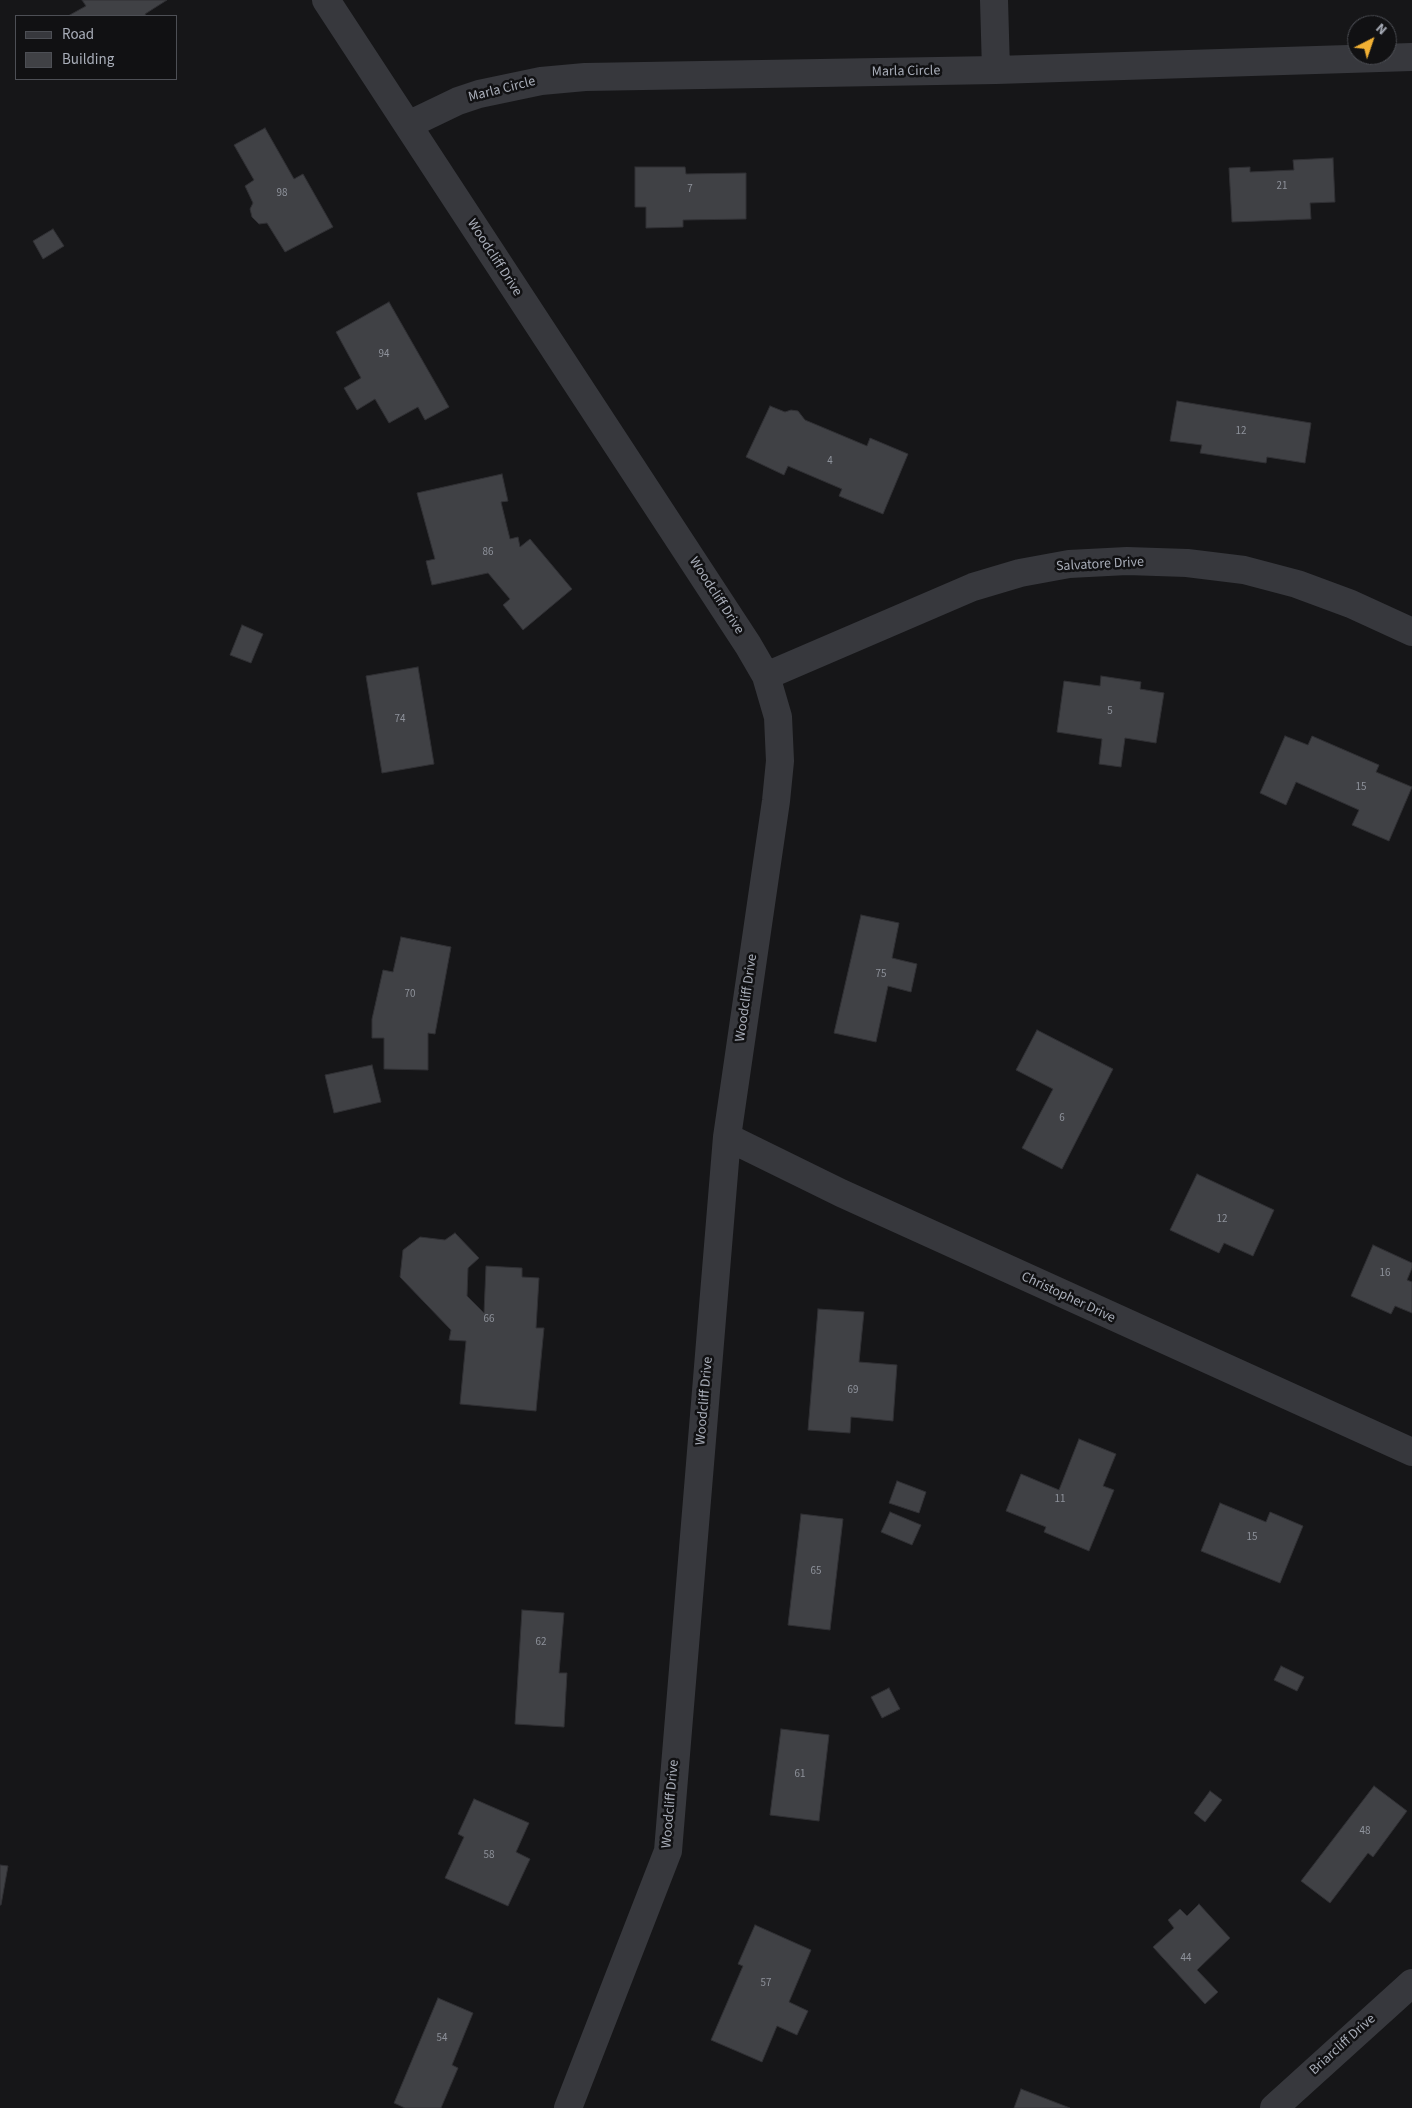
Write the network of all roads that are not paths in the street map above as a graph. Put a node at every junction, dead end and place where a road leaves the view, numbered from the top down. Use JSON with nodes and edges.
{"nodes":[{"id":1,"x":326,"y":0,"type":"edge"},
{"id":2,"x":994,"y":0,"type":"edge"},
{"id":3,"x":1412,"y":57,"type":"edge"},
{"id":4,"x":996,"y":70,"type":"junction"},
{"id":5,"x":408,"y":125,"type":"junction"},
{"id":6,"x":1412,"y":632,"type":"edge"},
{"id":7,"x":766,"y":676,"type":"junction"},
{"id":8,"x":727,"y":1137,"type":"junction"},
{"id":9,"x":1412,"y":1452,"type":"edge"},
{"id":10,"x":1412,"y":1983,"type":"edge"},
{"id":11,"x":568,"y":2108,"type":"edge"},
{"id":12,"x":1274,"y":2108,"type":"edge"}],
"edges":[{"from":1,"to":5,"type":"street","name":"Woodcliff Drive"},
{"from":2,"to":4,"type":"street"},
{"from":3,"to":4,"type":"street","name":"Marla Circle"},
{"from":4,"to":5,"type":"street","name":"Marla Circle"},
{"from":5,"to":7,"type":"street","name":"Woodcliff Drive"},
{"from":6,"to":7,"type":"street","name":"Salvatore Drive"},
{"from":7,"to":8,"type":"street","name":"Woodcliff Drive"},
{"from":8,"to":9,"type":"street","name":"Christopher Drive"},
{"from":8,"to":11,"type":"street","name":"Woodcliff Drive"},
{"from":10,"to":12,"type":"street","name":"Briarcliff Drive"}]}
